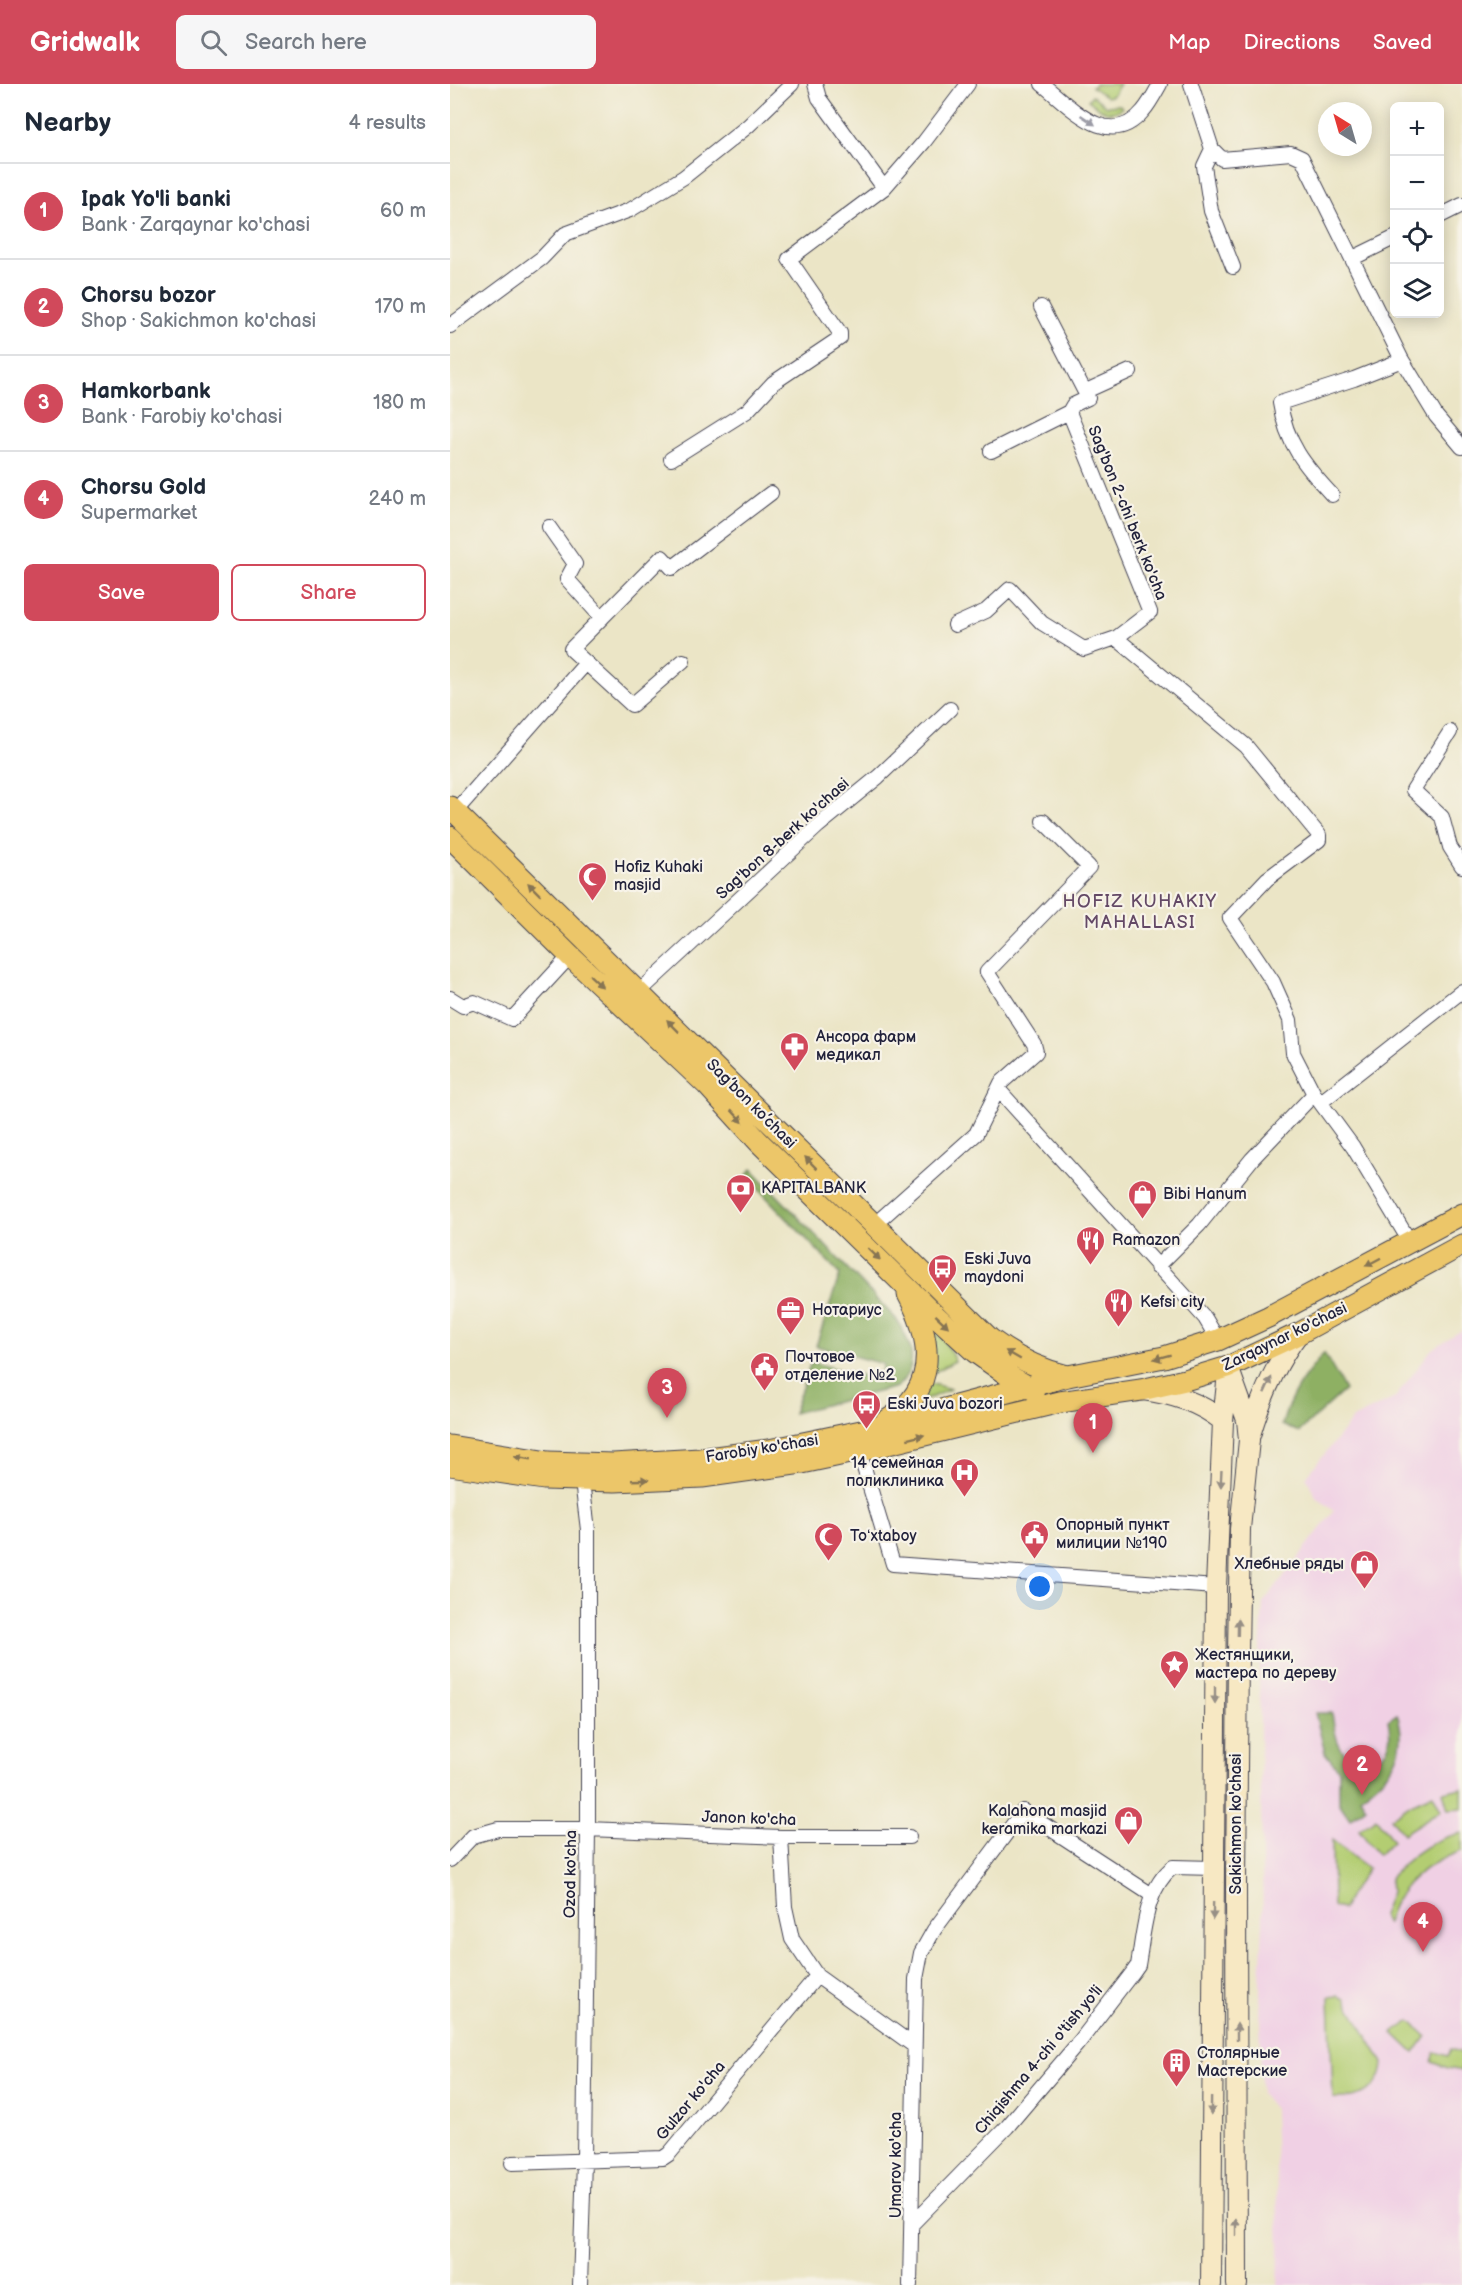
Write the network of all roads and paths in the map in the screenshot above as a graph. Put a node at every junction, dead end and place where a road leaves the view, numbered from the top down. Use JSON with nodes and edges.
{"nodes":[{"id":1,"x":792,"y":84,"type":"edge"},
{"id":2,"x":815,"y":84,"type":"edge"},
{"id":3,"x":968,"y":84,"type":"edge"},
{"id":4,"x":1042,"y":84,"type":"edge"},
{"id":5,"x":1160,"y":84,"type":"edge"},
{"id":6,"x":1191,"y":84,"type":"edge"},
{"id":7,"x":1212,"y":149,"type":"junction"},
{"id":8,"x":884,"y":188,"type":"junction"},
{"id":9,"x":1462,"y":205,"type":"edge"},
{"id":10,"x":1444,"y":214,"type":"edge"},
{"id":11,"x":1390,"y":240,"type":"edge"},
{"id":12,"x":1353,"y":258,"type":"junction"},
{"id":13,"x":1233,"y":267,"type":"dead end"},
{"id":14,"x":1041,"y":308,"type":"dead end"},
{"id":15,"x":450,"y":326,"type":"edge"},
{"id":16,"x":1402,"y":360,"type":"junction"},
{"id":17,"x":1130,"y":371,"type":"dead end"},
{"id":18,"x":1086,"y":391,"type":"junction"},
{"id":19,"x":1069,"y":412,"type":"junction"},
{"id":20,"x":1462,"y":447,"type":"edge"},
{"id":21,"x":991,"y":451,"type":"dead end"},
{"id":22,"x":671,"y":459,"type":"dead end"},
{"id":23,"x":771,"y":493,"type":"dead end"},
{"id":24,"x":1332,"y":495,"type":"dead end"},
{"id":25,"x":549,"y":527,"type":"dead end"},
{"id":26,"x":602,"y":618,"type":"junction"},
{"id":27,"x":955,"y":625,"type":"dead end"},
{"id":28,"x":1116,"y":638,"type":"junction"},
{"id":29,"x":683,"y":661,"type":"dead end"},
{"id":30,"x":586,"y":663,"type":"junction"},
{"id":31,"x":950,"y":709,"type":"dead end"},
{"id":32,"x":1450,"y":732,"type":"dead end"},
{"id":33,"x":452,"y":809,"type":"edge"},
{"id":34,"x":1043,"y":820,"type":"dead end"},
{"id":35,"x":450,"y":837,"type":"edge"},
{"id":36,"x":1462,"y":866,"type":"edge"},
{"id":37,"x":570,"y":956,"type":"junction"},
{"id":38,"x":1462,"y":991,"type":"edge"},
{"id":39,"x":638,"y":993,"type":"junction"},
{"id":40,"x":450,"y":998,"type":"edge"},
{"id":41,"x":998,"y":1089,"type":"junction"},
{"id":42,"x":1318,"y":1098,"type":"junction"},
{"id":43,"x":1462,"y":1214,"type":"edge"},
{"id":44,"x":874,"y":1225,"type":"junction"},
{"id":45,"x":1410,"y":1242,"type":"junction"},
{"id":46,"x":1462,"y":1245,"type":"edge"},
{"id":47,"x":1157,"y":1267,"type":"junction"},
{"id":48,"x":900,"y":1281,"type":"junction"},
{"id":49,"x":1245,"y":1328,"type":"junction"},
{"id":50,"x":1298,"y":1334,"type":"junction"},
{"id":51,"x":1218,"y":1340,"type":"junction"},
{"id":52,"x":1228,"y":1367,"type":"junction"},
{"id":53,"x":1068,"y":1376,"type":"junction"},
{"id":54,"x":1029,"y":1387,"type":"junction"},
{"id":55,"x":1141,"y":1390,"type":"junction"},
{"id":56,"x":1060,"y":1402,"type":"junction"},
{"id":57,"x":1223,"y":1421,"type":"junction"},
{"id":58,"x":866,"y":1430,"type":"junction"},
{"id":59,"x":1249,"y":1440,"type":"junction"},
{"id":60,"x":450,"y":1446,"type":"edge"},
{"id":61,"x":859,"y":1451,"type":"junction"},
{"id":62,"x":450,"y":1465,"type":"edge"},
{"id":63,"x":581,"y":1473,"type":"junction"},
{"id":64,"x":1216,"y":1587,"type":"junction"},
{"id":65,"x":588,"y":1829,"type":"junction"},
{"id":66,"x":781,"y":1837,"type":"junction"},
{"id":67,"x":909,"y":1837,"type":"dead end"},
{"id":68,"x":450,"y":1860,"type":"edge"},
{"id":69,"x":1214,"y":1868,"type":"junction"},
{"id":70,"x":1152,"y":1895,"type":"junction"},
{"id":71,"x":817,"y":1976,"type":"junction"},
{"id":72,"x":913,"y":2045,"type":"junction"},
{"id":73,"x":584,"y":2161,"type":"junction"},
{"id":74,"x":512,"y":2163,"type":"dead end"},
{"id":75,"x":912,"y":2224,"type":"junction"},
{"id":76,"x":580,"y":2285,"type":"edge"},
{"id":77,"x":910,"y":2285,"type":"edge"},
{"id":78,"x":1211,"y":2285,"type":"edge"},
{"id":79,"x":1237,"y":2285,"type":"edge"}],
"edges":[{"from":1,"to":15,"type":"street"},
{"from":2,"to":8,"type":"street"},
{"from":3,"to":8,"type":"street"},
{"from":4,"to":5,"type":"street","one_way":true},
{"from":6,"to":7,"type":"street"},
{"from":7,"to":12,"type":"street"},
{"from":7,"to":13,"type":"street"},
{"from":8,"to":22,"type":"street"},
{"from":9,"to":10,"type":"street"},
{"from":11,"to":12,"type":"street"},
{"from":12,"to":16,"type":"street"},
{"from":14,"to":18,"type":"street"},
{"from":16,"to":20,"type":"street"},
{"from":16,"to":24,"type":"street"},
{"from":17,"to":18,"type":"street"},
{"from":18,"to":19,"type":"street","name":"Sag'bon 2-chi berk ko'cha"},
{"from":19,"to":21,"type":"street"},
{"from":19,"to":28,"type":"street","name":"Sag'bon 2-chi berk ko'cha"},
{"from":23,"to":26,"type":"street"},
{"from":25,"to":26,"type":"street"},
{"from":26,"to":30,"type":"street"},
{"from":27,"to":28,"type":"street"},
{"from":28,"to":42,"type":"street"},
{"from":29,"to":30,"type":"street"},
{"from":30,"to":33,"type":"street"},
{"from":31,"to":39,"type":"street","name":"Sag'bon 8-berk ko'chasi"},
{"from":32,"to":36,"type":"street"},
{"from":39,"to":33,"type":"main road","name":"Sag’bon ko’chasi","one_way":true},
{"from":34,"to":41,"type":"street"},
{"from":35,"to":37,"type":"main road","name":"Sag’bon ko’chasi"},
{"from":37,"to":40,"type":"street"},
{"from":37,"to":48,"type":"main road","name":"Sag’bon ko’chasi","one_way":true},
{"from":38,"to":42,"type":"street"},
{"from":44,"to":39,"type":"main road","name":"Sag’bon ko’chasi","one_way":true},
{"from":41,"to":44,"type":"street"},
{"from":41,"to":47,"type":"street"},
{"from":42,"to":45,"type":"street"},
{"from":42,"to":47,"type":"street"},
{"from":43,"to":45,"type":"main road","name":"Zarqaynar ko'chasi"},
{"from":53,"to":44,"type":"main road","name":"Sag’bon ko’chasi","one_way":true},
{"from":45,"to":49,"type":"main road","name":"Zarqaynar ko'chasi","one_way":true},
{"from":46,"to":50,"type":"main road","name":"Zarqaynar ko'chasi"},
{"from":47,"to":51,"type":"street"},
{"from":48,"to":54,"type":"main road","name":"Sag’bon ko’chasi","one_way":true},
{"from":48,"to":58,"type":"main road"},
{"from":49,"to":51,"type":"main road","name":"Zarqaynar ko'chasi"},
{"from":49,"to":52,"type":"main road","name":"Sakichmon ko'chasi"},
{"from":50,"to":52,"type":"main road","name":"Zarqaynar ko'chasi"},
{"from":59,"to":50,"type":"main road","one_way":true},
{"from":51,"to":52,"type":"main road","name":"Sakichmon ko'chasi"},
{"from":51,"to":53,"type":"main road","name":"Zarqaynar ko'chasi","one_way":true},
{"from":52,"to":55,"type":"main road","name":"Zarqaynar ko'chasi"},
{"from":52,"to":57,"type":"main road","name":"Sakichmon ko'chasi"},
{"from":52,"to":59,"type":"main road","name":"Sakichmon ko'chasi"},
{"from":53,"to":54,"type":"main road","name":"Farobiy ko'chasi"},
{"from":53,"to":56,"type":"main road"},
{"from":54,"to":56,"type":"main road","name":"Sag’bon ko’chasi"},
{"from":54,"to":58,"type":"main road","name":"Farobiy ko'chasi"},
{"from":55,"to":56,"type":"main road","name":"Zarqaynar ko'chasi"},
{"from":55,"to":57,"type":"main road"},
{"from":61,"to":56,"type":"main road","name":"Farobiy ko'chasi","one_way":true},
{"from":57,"to":64,"type":"main road","name":"Sakichmon ko'chasi","one_way":true},
{"from":58,"to":63,"type":"main road","name":"Farobiy ko'chasi"},
{"from":79,"to":59,"type":"main road","name":"Sakichmon ko'chasi","one_way":true},
{"from":63,"to":60,"type":"main road","name":"Farobiy ko'chasi","one_way":true},
{"from":63,"to":61,"type":"main road","name":"Farobiy ko'chasi","one_way":true},
{"from":61,"to":64,"type":"street"},
{"from":62,"to":63,"type":"main road","name":"Farobiy ko'chasi"},
{"from":63,"to":65,"type":"street","name":"Ozod ko'cha"},
{"from":64,"to":69,"type":"main road","name":"Sakichmon ko'chasi","one_way":true},
{"from":65,"to":66,"type":"street","name":"Janon ko'cha"},
{"from":65,"to":68,"type":"street","name":"Janon ko'cha"},
{"from":65,"to":73,"type":"street","name":"Ozod ko'cha"},
{"from":66,"to":67,"type":"street","name":"Janon ko'cha"},
{"from":66,"to":71,"type":"street"},
{"from":69,"to":70,"type":"street","name":"Chiqishma 4-chi o'tish yo'li"},
{"from":69,"to":78,"type":"main road","name":"Sakichmon ko'chasi","one_way":true},
{"from":70,"to":72,"type":"street"},
{"from":70,"to":75,"type":"street","name":"Chiqishma 4-chi o'tish yo'li"},
{"from":71,"to":72,"type":"street"},
{"from":71,"to":73,"type":"street","name":"Gulzor ko'cha"},
{"from":72,"to":75,"type":"street","name":"Umarov ko'cha"},
{"from":73,"to":74,"type":"street","name":"Gulzor ko'cha"},
{"from":73,"to":76,"type":"street","name":"Ozod ko'cha"},
{"from":75,"to":77,"type":"street","name":"Umarov ko'cha"}]}
